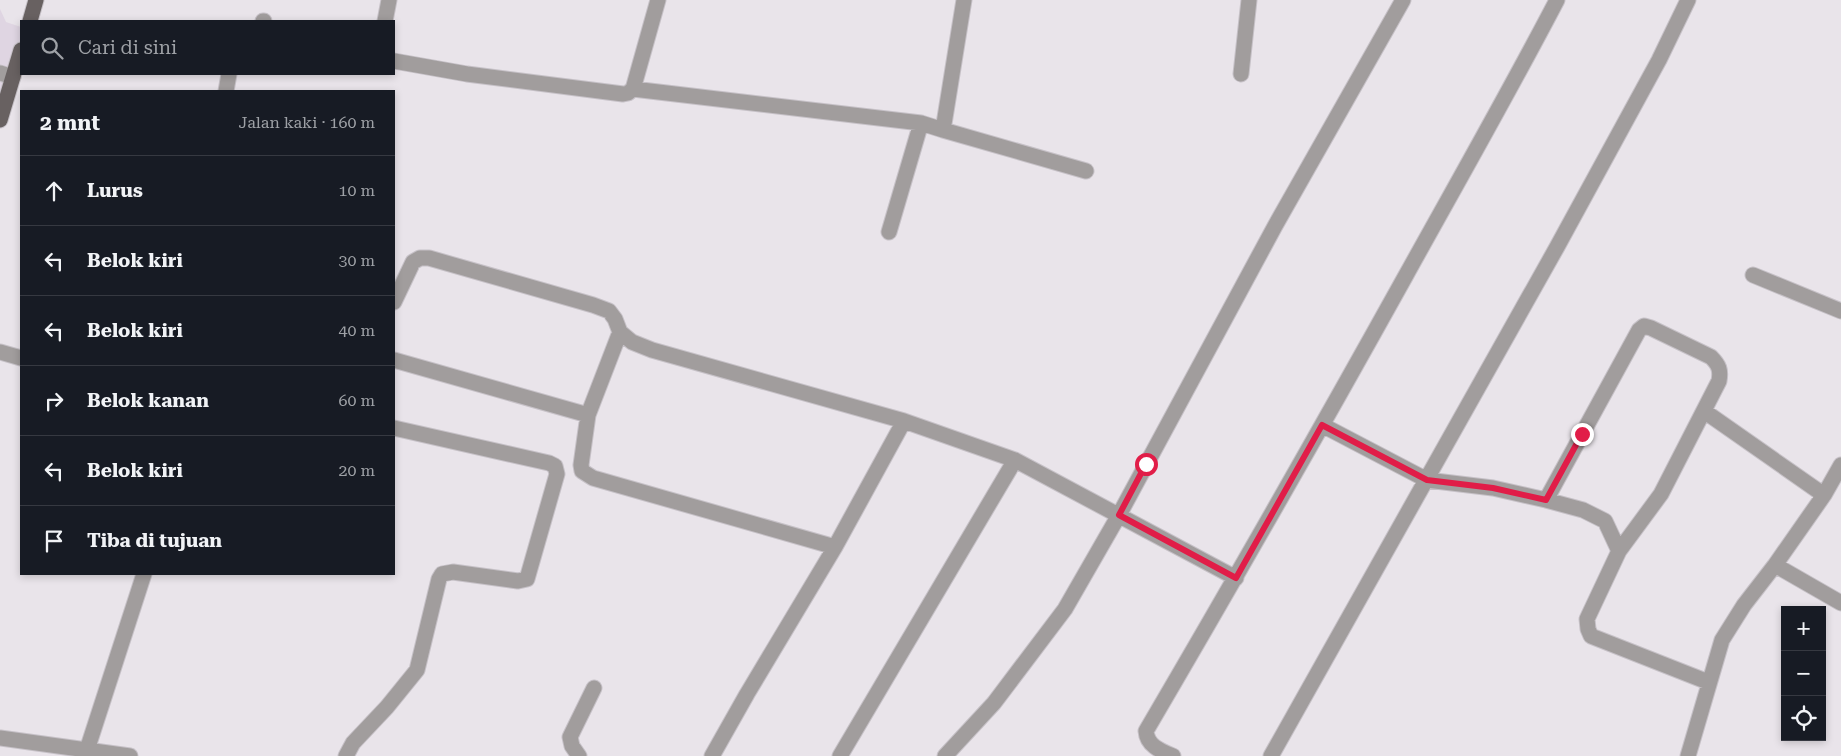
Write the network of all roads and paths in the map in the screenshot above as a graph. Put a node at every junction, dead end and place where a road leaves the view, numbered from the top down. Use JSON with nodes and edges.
{"nodes":[{"id":1,"x":36,"y":0,"type":"edge"},
{"id":2,"x":389,"y":0,"type":"edge"},
{"id":3,"x":658,"y":0,"type":"edge"},
{"id":4,"x":964,"y":0,"type":"edge"},
{"id":5,"x":1250,"y":0,"type":"edge"},
{"id":6,"x":1403,"y":0,"type":"edge"},
{"id":7,"x":1557,"y":0,"type":"edge"},
{"id":8,"x":1688,"y":0,"type":"edge"},
{"id":9,"x":30,"y":20,"type":"edge"},
{"id":10,"x":385,"y":20,"type":"edge"},
{"id":11,"x":20,"y":52,"type":"edge"},
{"id":12,"x":395,"y":62,"type":"edge"},
{"id":13,"x":1241,"y":74,"type":"dead end"},
{"id":14,"x":7,"y":75,"type":"edge"},
{"id":15,"x":229,"y":75,"type":"edge"},
{"id":16,"x":633,"y":89,"type":"junction"},
{"id":17,"x":226,"y":90,"type":"edge"},
{"id":18,"x":0,"y":120,"type":"edge"},
{"id":19,"x":921,"y":123,"type":"junction"},
{"id":20,"x":944,"y":130,"type":"junction"},
{"id":21,"x":1086,"y":171,"type":"dead end"},
{"id":22,"x":889,"y":232,"type":"dead end"},
{"id":23,"x":1753,"y":275,"type":"dead end"},
{"id":24,"x":395,"y":300,"type":"edge"},
{"id":25,"x":1841,"y":311,"type":"edge"},
{"id":26,"x":620,"y":332,"type":"junction"},
{"id":27,"x":0,"y":352,"type":"edge"},
{"id":28,"x":20,"y":358,"type":"edge"},
{"id":29,"x":395,"y":360,"type":"edge"},
{"id":30,"x":1704,"y":412,"type":"junction"},
{"id":31,"x":588,"y":415,"type":"junction"},
{"id":32,"x":904,"y":421,"type":"junction"},
{"id":33,"x":1322,"y":425,"type":"junction"},
{"id":34,"x":395,"y":428,"type":"edge"},
{"id":35,"x":1015,"y":460,"type":"junction"},
{"id":36,"x":1841,"y":465,"type":"edge"},
{"id":37,"x":1427,"y":480,"type":"junction"},
{"id":38,"x":1824,"y":495,"type":"junction"},
{"id":39,"x":1546,"y":500,"type":"junction"},
{"id":40,"x":1119,"y":515,"type":"junction"},
{"id":41,"x":835,"y":547,"type":"junction"},
{"id":42,"x":1619,"y":551,"type":"junction"},
{"id":43,"x":1775,"y":565,"type":"junction"},
{"id":44,"x":144,"y":575,"type":"edge"},
{"id":45,"x":1236,"y":578,"type":"junction"},
{"id":46,"x":1841,"y":603,"type":"edge"},
{"id":47,"x":1708,"y":682,"type":"junction"},
{"id":48,"x":594,"y":688,"type":"dead end"},
{"id":49,"x":0,"y":738,"type":"edge"},
{"id":50,"x":85,"y":753,"type":"edge"},
{"id":51,"x":130,"y":756,"type":"edge"},
{"id":52,"x":346,"y":756,"type":"edge"},
{"id":53,"x":579,"y":756,"type":"edge"},
{"id":54,"x":712,"y":756,"type":"edge"},
{"id":55,"x":840,"y":756,"type":"edge"},
{"id":56,"x":945,"y":756,"type":"edge"},
{"id":57,"x":1173,"y":756,"type":"edge"},
{"id":58,"x":1271,"y":756,"type":"edge"},
{"id":59,"x":1688,"y":756,"type":"edge"}],
"edges":[{"from":1,"to":9,"type":"main road"},
{"from":2,"to":10,"type":"street"},
{"from":3,"to":16,"type":"street"},
{"from":4,"to":20,"type":"street"},
{"from":5,"to":13,"type":"street"},
{"from":6,"to":40,"type":"street"},
{"from":7,"to":33,"type":"street"},
{"from":8,"to":37,"type":"street"},
{"from":11,"to":14,"type":"main road"},
{"from":12,"to":16,"type":"street"},
{"from":14,"to":18,"type":"main road"},
{"from":15,"to":17,"type":"street"},
{"from":16,"to":19,"type":"street"},
{"from":19,"to":20,"type":"street"},
{"from":19,"to":22,"type":"street"},
{"from":20,"to":21,"type":"street"},
{"from":23,"to":25,"type":"street"},
{"from":24,"to":26,"type":"street"},
{"from":26,"to":31,"type":"street"},
{"from":26,"to":32,"type":"street"},
{"from":27,"to":28,"type":"street"},
{"from":29,"to":31,"type":"street"},
{"from":30,"to":38,"type":"street"},
{"from":30,"to":39,"type":"street"},
{"from":30,"to":42,"type":"street"},
{"from":31,"to":41,"type":"street"},
{"from":32,"to":35,"type":"street"},
{"from":32,"to":41,"type":"street"},
{"from":33,"to":37,"type":"street"},
{"from":33,"to":45,"type":"street"},
{"from":34,"to":52,"type":"street"},
{"from":35,"to":40,"type":"street"},
{"from":35,"to":55,"type":"street"},
{"from":36,"to":38,"type":"street"},
{"from":37,"to":39,"type":"street"},
{"from":37,"to":58,"type":"street"},
{"from":38,"to":43,"type":"street"},
{"from":39,"to":42,"type":"street"},
{"from":40,"to":45,"type":"street"},
{"from":40,"to":56,"type":"street"},
{"from":41,"to":54,"type":"street"},
{"from":42,"to":47,"type":"street"},
{"from":43,"to":46,"type":"street"},
{"from":43,"to":47,"type":"street"},
{"from":44,"to":50,"type":"street"},
{"from":45,"to":57,"type":"street"},
{"from":47,"to":59,"type":"street"},
{"from":48,"to":53,"type":"street"},
{"from":49,"to":50,"type":"street"},
{"from":50,"to":51,"type":"street"}]}
